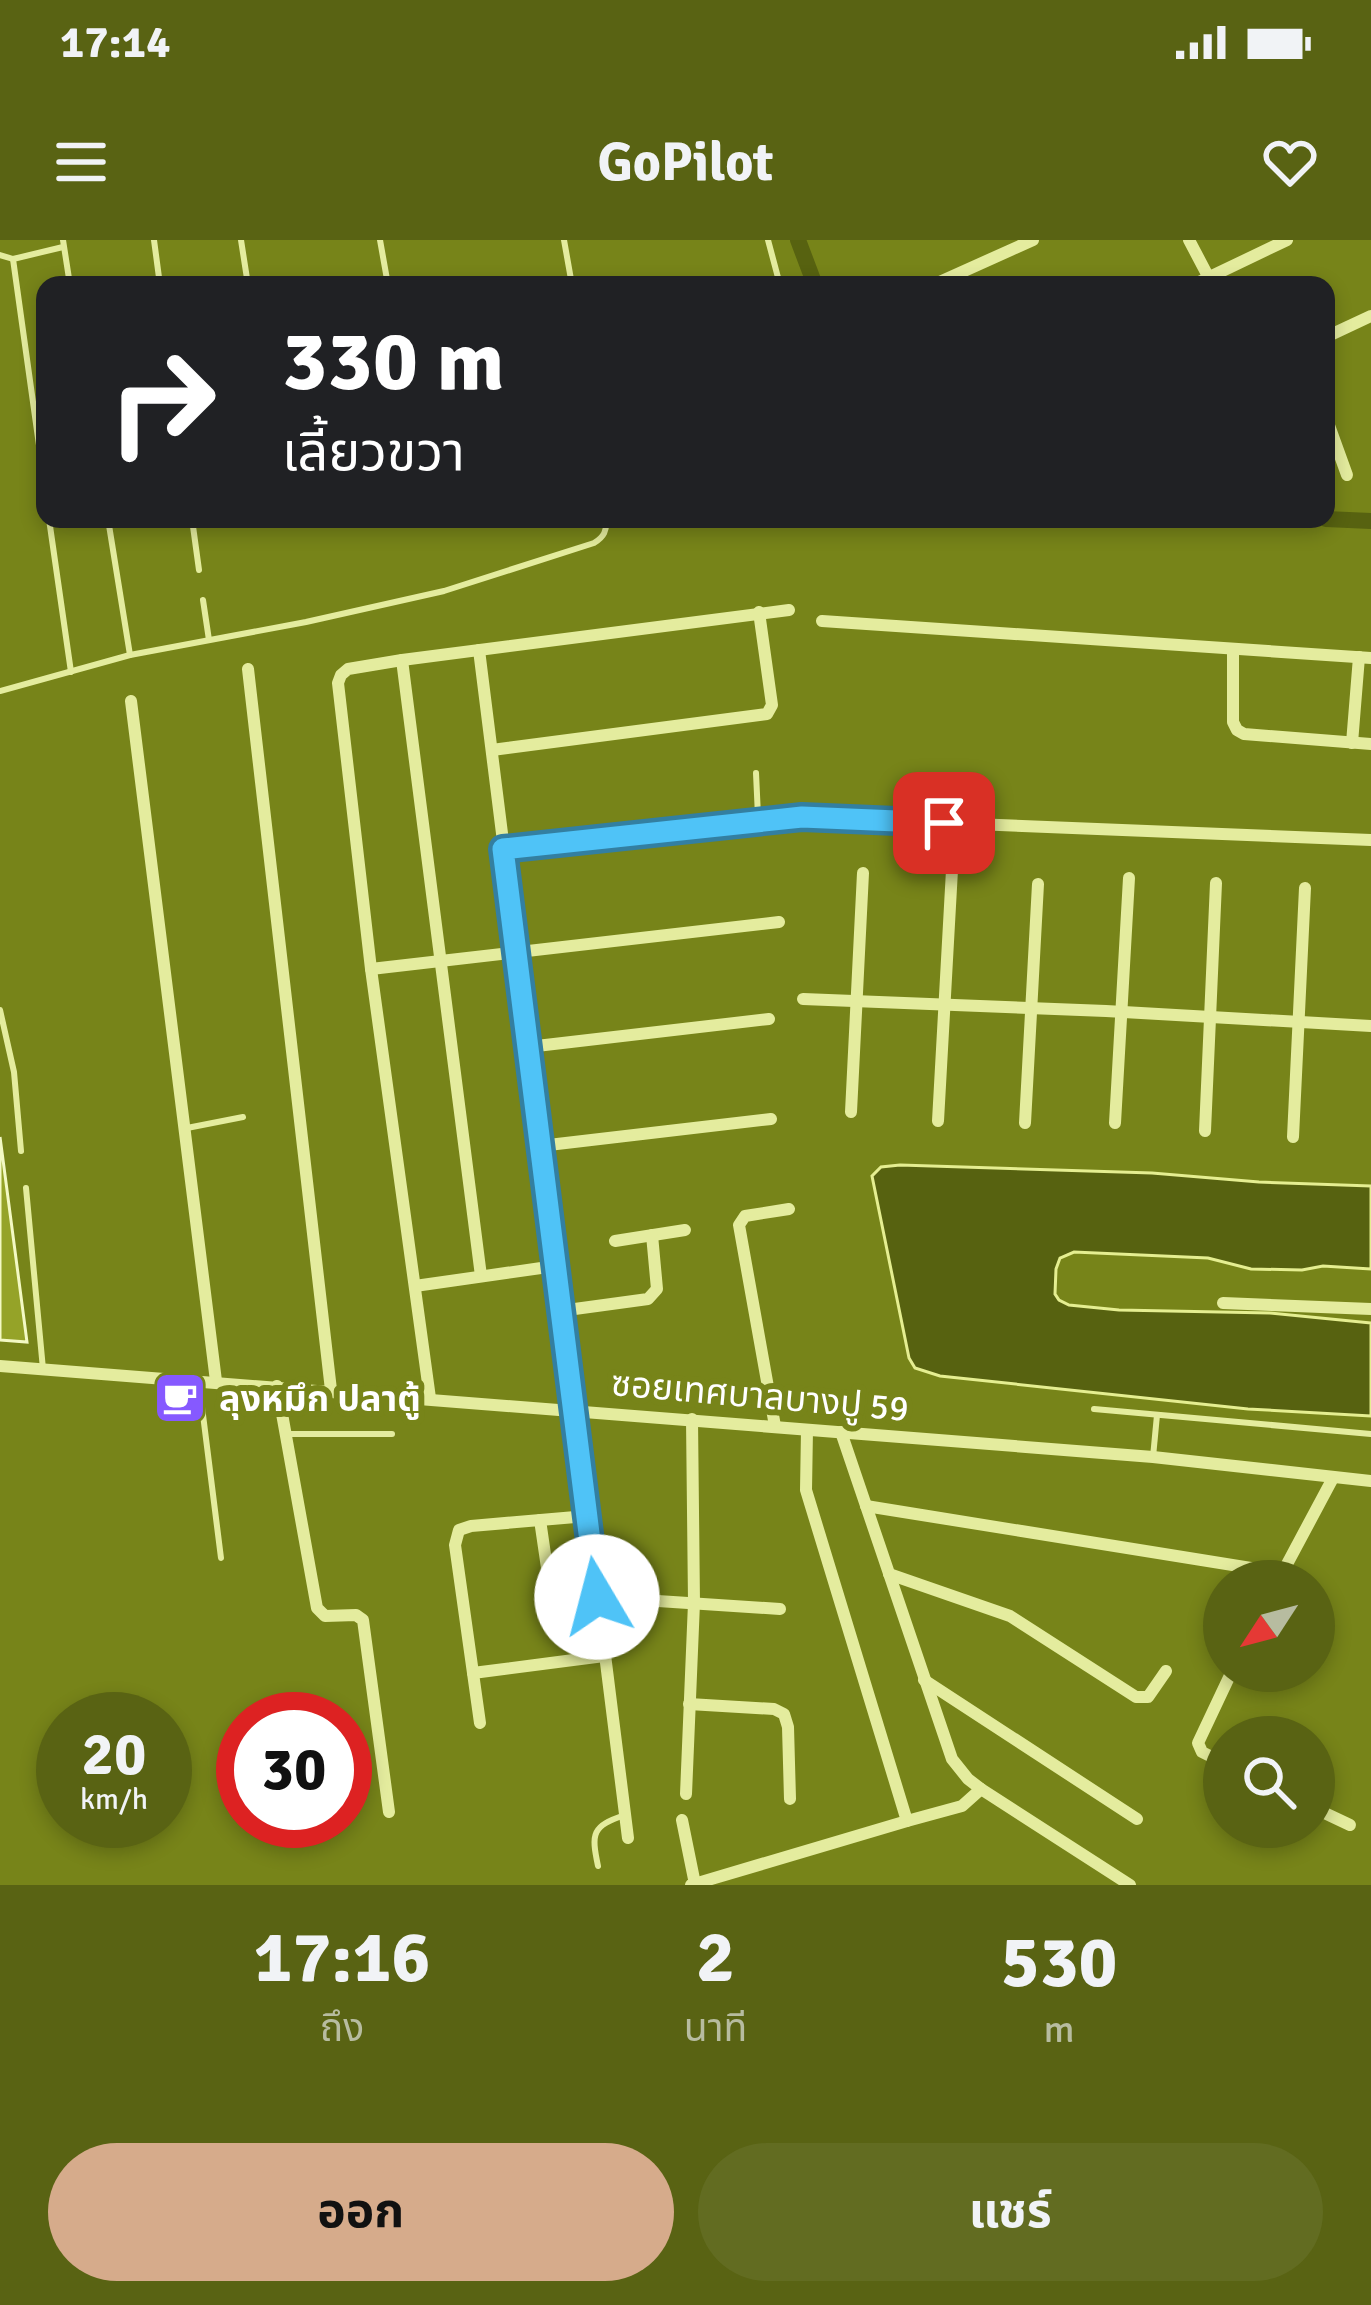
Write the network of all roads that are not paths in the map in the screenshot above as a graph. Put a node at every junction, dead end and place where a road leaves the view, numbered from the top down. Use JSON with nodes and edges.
{"nodes":[{"id":1,"x":154,"y":240,"type":"edge"},
{"id":2,"x":241,"y":240,"type":"edge"},
{"id":3,"x":380,"y":240,"type":"edge"},
{"id":4,"x":564,"y":240,"type":"edge"},
{"id":5,"x":768,"y":240,"type":"edge"},
{"id":6,"x":1034,"y":240,"type":"edge"},
{"id":7,"x":1189,"y":240,"type":"edge"},
{"id":8,"x":1287,"y":240,"type":"edge"},
{"id":9,"x":63,"y":243,"type":"edge"},
{"id":10,"x":0,"y":255,"type":"edge"},
{"id":11,"x":13,"y":259,"type":"junction"},
{"id":12,"x":68,"y":276,"type":"edge"},
{"id":13,"x":159,"y":276,"type":"edge"},
{"id":14,"x":247,"y":276,"type":"edge"},
{"id":15,"x":386,"y":276,"type":"edge"},
{"id":16,"x":570,"y":276,"type":"edge"},
{"id":17,"x":778,"y":276,"type":"edge"},
{"id":18,"x":953,"y":276,"type":"edge"},
{"id":19,"x":1208,"y":276,"type":"edge"},
{"id":20,"x":1213,"y":276,"type":"edge"},
{"id":21,"x":1371,"y":316,"type":"edge"},
{"id":22,"x":1335,"y":333,"type":"edge"},
{"id":23,"x":36,"y":424,"type":"edge"},
{"id":24,"x":1335,"y":442,"type":"edge"},
{"id":25,"x":1347,"y":475,"type":"dead end"},
{"id":26,"x":50,"y":528,"type":"edge"},
{"id":27,"x":109,"y":528,"type":"edge"},
{"id":28,"x":193,"y":528,"type":"edge"},
{"id":29,"x":607,"y":528,"type":"edge"},
{"id":30,"x":199,"y":570,"type":"dead end"},
{"id":31,"x":203,"y":600,"type":"dead end"},
{"id":32,"x":789,"y":610,"type":"dead end"},
{"id":33,"x":759,"y":612,"type":"junction"},
{"id":34,"x":822,"y":621,"type":"dead end"},
{"id":35,"x":209,"y":640,"type":"junction"},
{"id":36,"x":1233,"y":649,"type":"junction"},
{"id":37,"x":479,"y":650,"type":"junction"},
{"id":38,"x":130,"y":655,"type":"junction"},
{"id":39,"x":1365,"y":657,"type":"edge"},
{"id":40,"x":402,"y":660,"type":"junction"},
{"id":41,"x":248,"y":669,"type":"dead end"},
{"id":42,"x":70,"y":672,"type":"junction"},
{"id":43,"x":0,"y":691,"type":"edge"},
{"id":44,"x":131,"y":701,"type":"dead end"},
{"id":45,"x":1352,"y":743,"type":"junction"},
{"id":46,"x":1371,"y":745,"type":"edge"},
{"id":47,"x":492,"y":750,"type":"junction"},
{"id":48,"x":757,"y":773,"type":"dead end"},
{"id":49,"x":758,"y":820,"type":"junction"},
{"id":50,"x":1371,"y":840,"type":"edge"},
{"id":51,"x":503,"y":849,"type":"junction"},
{"id":52,"x":952,"y":869,"type":"dead end"},
{"id":53,"x":863,"y":873,"type":"dead end"},
{"id":54,"x":1130,"y":878,"type":"dead end"},
{"id":55,"x":1216,"y":883,"type":"dead end"},
{"id":56,"x":1038,"y":884,"type":"dead end"},
{"id":57,"x":1305,"y":888,"type":"dead end"},
{"id":58,"x":779,"y":922,"type":"dead end"},
{"id":59,"x":518,"y":952,"type":"junction"},
{"id":60,"x":440,"y":960,"type":"junction"},
{"id":61,"x":371,"y":969,"type":"junction"},
{"id":62,"x":803,"y":999,"type":"dead end"},
{"id":63,"x":855,"y":1001,"type":"junction"},
{"id":64,"x":944,"y":1004,"type":"junction"},
{"id":65,"x":1033,"y":1008,"type":"junction"},
{"id":66,"x":0,"y":1010,"type":"edge"},
{"id":67,"x":1121,"y":1013,"type":"junction"},
{"id":68,"x":1210,"y":1018,"type":"junction"},
{"id":69,"x":769,"y":1019,"type":"dead end"},
{"id":70,"x":1298,"y":1022,"type":"junction"},
{"id":71,"x":1371,"y":1026,"type":"edge"},
{"id":72,"x":528,"y":1048,"type":"junction"},
{"id":73,"x":851,"y":1112,"type":"dead end"},
{"id":74,"x":243,"y":1117,"type":"dead end"},
{"id":75,"x":771,"y":1119,"type":"dead end"},
{"id":76,"x":938,"y":1121,"type":"dead end"},
{"id":77,"x":1025,"y":1123,"type":"dead end"},
{"id":78,"x":1115,"y":1124,"type":"dead end"},
{"id":79,"x":184,"y":1129,"type":"junction"},
{"id":80,"x":1204,"y":1131,"type":"dead end"},
{"id":81,"x":1293,"y":1137,"type":"dead end"},
{"id":82,"x":540,"y":1146,"type":"junction"},
{"id":83,"x":21,"y":1151,"type":"dead end"},
{"id":84,"x":26,"y":1189,"type":"dead end"},
{"id":85,"x":789,"y":1209,"type":"dead end"},
{"id":86,"x":685,"y":1230,"type":"dead end"},
{"id":87,"x":652,"y":1235,"type":"junction"},
{"id":88,"x":615,"y":1241,"type":"dead end"},
{"id":89,"x":555,"y":1266,"type":"junction"},
{"id":90,"x":481,"y":1276,"type":"junction"},
{"id":91,"x":415,"y":1286,"type":"junction"},
{"id":92,"x":1223,"y":1303,"type":"dead end"},
{"id":93,"x":1371,"y":1309,"type":"edge"},
{"id":94,"x":560,"y":1311,"type":"junction"},
{"id":95,"x":0,"y":1366,"type":"edge"},
{"id":96,"x":43,"y":1369,"type":"junction"},
{"id":97,"x":199,"y":1380,"type":"junction"},
{"id":98,"x":216,"y":1381,"type":"junction"},
{"id":99,"x":277,"y":1386,"type":"junction"},
{"id":100,"x":332,"y":1390,"type":"junction"},
{"id":101,"x":430,"y":1398,"type":"junction"},
{"id":102,"x":1094,"y":1409,"type":"dead end"},
{"id":103,"x":573,"y":1410,"type":"junction"},
{"id":104,"x":1157,"y":1415,"type":"junction"},
{"id":105,"x":692,"y":1419,"type":"junction"},
{"id":106,"x":775,"y":1426,"type":"junction"},
{"id":107,"x":807,"y":1430,"type":"junction"},
{"id":108,"x":841,"y":1432,"type":"junction"},
{"id":109,"x":286,"y":1434,"type":"junction"},
{"id":110,"x":392,"y":1434,"type":"dead end"},
{"id":111,"x":1371,"y":1434,"type":"edge"},
{"id":112,"x":1153,"y":1457,"type":"junction"},
{"id":113,"x":1333,"y":1478,"type":"junction"},
{"id":114,"x":1371,"y":1481,"type":"edge"},
{"id":115,"x":866,"y":1506,"type":"junction"},
{"id":116,"x":586,"y":1516,"type":"junction"},
{"id":117,"x":540,"y":1520,"type":"junction"},
{"id":118,"x":221,"y":1558,"type":"dead end"},
{"id":119,"x":1289,"y":1560,"type":"edge"},
{"id":120,"x":1203,"y":1564,"type":"edge"},
{"id":121,"x":889,"y":1574,"type":"junction"},
{"id":122,"x":597,"y":1597,"type":"junction"},
{"id":123,"x":552,"y":1602,"type":"dead end"},
{"id":124,"x":694,"y":1603,"type":"junction"},
{"id":125,"x":780,"y":1609,"type":"dead end"},
{"id":126,"x":604,"y":1656,"type":"junction"},
{"id":127,"x":1166,"y":1671,"type":"dead end"},
{"id":128,"x":473,"y":1673,"type":"junction"},
{"id":129,"x":924,"y":1680,"type":"junction"},
{"id":130,"x":689,"y":1704,"type":"junction"},
{"id":131,"x":480,"y":1723,"type":"dead end"},
{"id":132,"x":981,"y":1789,"type":"junction"},
{"id":133,"x":686,"y":1794,"type":"dead end"},
{"id":134,"x":790,"y":1799,"type":"dead end"},
{"id":135,"x":388,"y":1812,"type":"dead end"},
{"id":136,"x":625,"y":1815,"type":"junction"},
{"id":137,"x":1335,"y":1818,"type":"edge"},
{"id":138,"x":682,"y":1820,"type":"dead end"},
{"id":139,"x":1136,"y":1820,"type":"dead end"},
{"id":140,"x":907,"y":1821,"type":"junction"},
{"id":141,"x":1350,"y":1825,"type":"dead end"},
{"id":142,"x":628,"y":1838,"type":"dead end"},
{"id":143,"x":598,"y":1866,"type":"dead end"},
{"id":144,"x":693,"y":1884,"type":"edge"},
{"id":145,"x":1130,"y":1885,"type":"edge"}],
"edges":[{"from":1,"to":13,"type":"lane"},
{"from":2,"to":14,"type":"lane"},
{"from":3,"to":15,"type":"lane"},
{"from":4,"to":16,"type":"lane"},
{"from":5,"to":17,"type":"lane"},
{"from":6,"to":18,"type":"street"},
{"from":7,"to":19,"type":"street"},
{"from":8,"to":20,"type":"street"},
{"from":9,"to":11,"type":"lane"},
{"from":9,"to":12,"type":"lane"},
{"from":10,"to":11,"type":"lane"},
{"from":11,"to":23,"type":"lane"},
{"from":21,"to":22,"type":"street"},
{"from":24,"to":25,"type":"street"},
{"from":26,"to":42,"type":"lane"},
{"from":27,"to":38,"type":"lane"},
{"from":28,"to":30,"type":"lane"},
{"from":29,"to":35,"type":"lane"},
{"from":31,"to":35,"type":"lane"},
{"from":32,"to":33,"type":"street"},
{"from":33,"to":37,"type":"street"},
{"from":33,"to":47,"type":"street"},
{"from":34,"to":36,"type":"street"},
{"from":35,"to":38,"type":"lane"},
{"from":36,"to":39,"type":"street"},
{"from":36,"to":45,"type":"street"},
{"from":37,"to":40,"type":"street"},
{"from":37,"to":47,"type":"street"},
{"from":38,"to":42,"type":"lane"},
{"from":39,"to":45,"type":"street"},
{"from":40,"to":60,"type":"street"},
{"from":40,"to":61,"type":"street"},
{"from":41,"to":100,"type":"street"},
{"from":42,"to":43,"type":"lane"},
{"from":44,"to":79,"type":"street"},
{"from":45,"to":46,"type":"street"},
{"from":47,"to":51,"type":"street"},
{"from":48,"to":49,"type":"lane"},
{"from":49,"to":50,"type":"street"},
{"from":49,"to":51,"type":"street"},
{"from":51,"to":59,"type":"street"},
{"from":52,"to":64,"type":"street"},
{"from":53,"to":63,"type":"street"},
{"from":54,"to":67,"type":"street"},
{"from":55,"to":68,"type":"street"},
{"from":56,"to":65,"type":"street"},
{"from":57,"to":70,"type":"street"},
{"from":58,"to":59,"type":"street"},
{"from":59,"to":60,"type":"street"},
{"from":59,"to":72,"type":"street"},
{"from":60,"to":61,"type":"street"},
{"from":60,"to":90,"type":"street"},
{"from":61,"to":91,"type":"street"},
{"from":62,"to":63,"type":"street"},
{"from":63,"to":64,"type":"street"},
{"from":63,"to":73,"type":"street"},
{"from":64,"to":65,"type":"street"},
{"from":64,"to":76,"type":"street"},
{"from":65,"to":67,"type":"street"},
{"from":65,"to":77,"type":"street"},
{"from":66,"to":83,"type":"lane"},
{"from":67,"to":68,"type":"street"},
{"from":67,"to":78,"type":"street"},
{"from":68,"to":70,"type":"street"},
{"from":68,"to":80,"type":"street"},
{"from":69,"to":72,"type":"street"},
{"from":70,"to":71,"type":"street"},
{"from":70,"to":81,"type":"street"},
{"from":72,"to":82,"type":"street"},
{"from":74,"to":79,"type":"lane"},
{"from":75,"to":82,"type":"street"},
{"from":79,"to":98,"type":"street"},
{"from":82,"to":89,"type":"street"},
{"from":84,"to":96,"type":"lane"},
{"from":85,"to":106,"type":"street"},
{"from":86,"to":87,"type":"street"},
{"from":87,"to":88,"type":"street"},
{"from":87,"to":94,"type":"street"},
{"from":89,"to":90,"type":"street"},
{"from":89,"to":94,"type":"street"},
{"from":90,"to":91,"type":"street"},
{"from":91,"to":101,"type":"street"},
{"from":92,"to":93,"type":"street"},
{"from":94,"to":103,"type":"street"},
{"from":95,"to":96,"type":"street","name":"ซอยเทศบาลบางปู 59"},
{"from":96,"to":97,"type":"street","name":"ซอยเทศบาลบางปู 59"},
{"from":97,"to":98,"type":"street","name":"ซอยเทศบาลบางปู 59"},
{"from":97,"to":118,"type":"lane"},
{"from":98,"to":99,"type":"street","name":"ซอยเทศบาลบางปู 59"},
{"from":99,"to":100,"type":"street","name":"ซอยเทศบาลบางปู 59"},
{"from":99,"to":109,"type":"street"},
{"from":100,"to":101,"type":"street","name":"ซอยเทศบาลบางปู 59"},
{"from":101,"to":103,"type":"street","name":"ซอยเทศบาลบางปู 59"},
{"from":102,"to":104,"type":"lane"},
{"from":103,"to":105,"type":"street","name":"ซอยเทศบาลบางปู 59"},
{"from":103,"to":116,"type":"street"},
{"from":104,"to":111,"type":"lane"},
{"from":104,"to":112,"type":"lane"},
{"from":105,"to":106,"type":"street","name":"ซอยเทศบาลบางปู 59"},
{"from":105,"to":124,"type":"street"},
{"from":106,"to":107,"type":"street","name":"ซอยเทศบาลบางปู 59"},
{"from":107,"to":108,"type":"street","name":"ซอยเทศบาลบางปู 59"},
{"from":107,"to":140,"type":"street"},
{"from":108,"to":112,"type":"street","name":"ซอยเทศบาลบางปู 59"},
{"from":108,"to":115,"type":"street"},
{"from":109,"to":110,"type":"lane"},
{"from":109,"to":135,"type":"street"},
{"from":112,"to":113,"type":"street","name":"ซอยเทศบาลบางปู 59"},
{"from":113,"to":114,"type":"street","name":"ซอยเทศบาลบางปู 59"},
{"from":113,"to":119,"type":"street"},
{"from":115,"to":120,"type":"street"},
{"from":115,"to":121,"type":"street"},
{"from":116,"to":117,"type":"street"},
{"from":116,"to":122,"type":"street"},
{"from":117,"to":123,"type":"street"},
{"from":117,"to":128,"type":"street"},
{"from":121,"to":127,"type":"street"},
{"from":121,"to":129,"type":"street"},
{"from":122,"to":124,"type":"street"},
{"from":122,"to":126,"type":"street"},
{"from":124,"to":125,"type":"street"},
{"from":124,"to":130,"type":"street"},
{"from":126,"to":128,"type":"street"},
{"from":126,"to":136,"type":"street"},
{"from":128,"to":131,"type":"street"},
{"from":129,"to":132,"type":"street"},
{"from":129,"to":139,"type":"street"},
{"from":130,"to":133,"type":"street"},
{"from":130,"to":134,"type":"street"},
{"from":132,"to":140,"type":"street"},
{"from":132,"to":145,"type":"street"},
{"from":136,"to":142,"type":"street"},
{"from":136,"to":143,"type":"lane"},
{"from":137,"to":141,"type":"street"},
{"from":138,"to":144,"type":"street"},
{"from":140,"to":144,"type":"street"}]}
